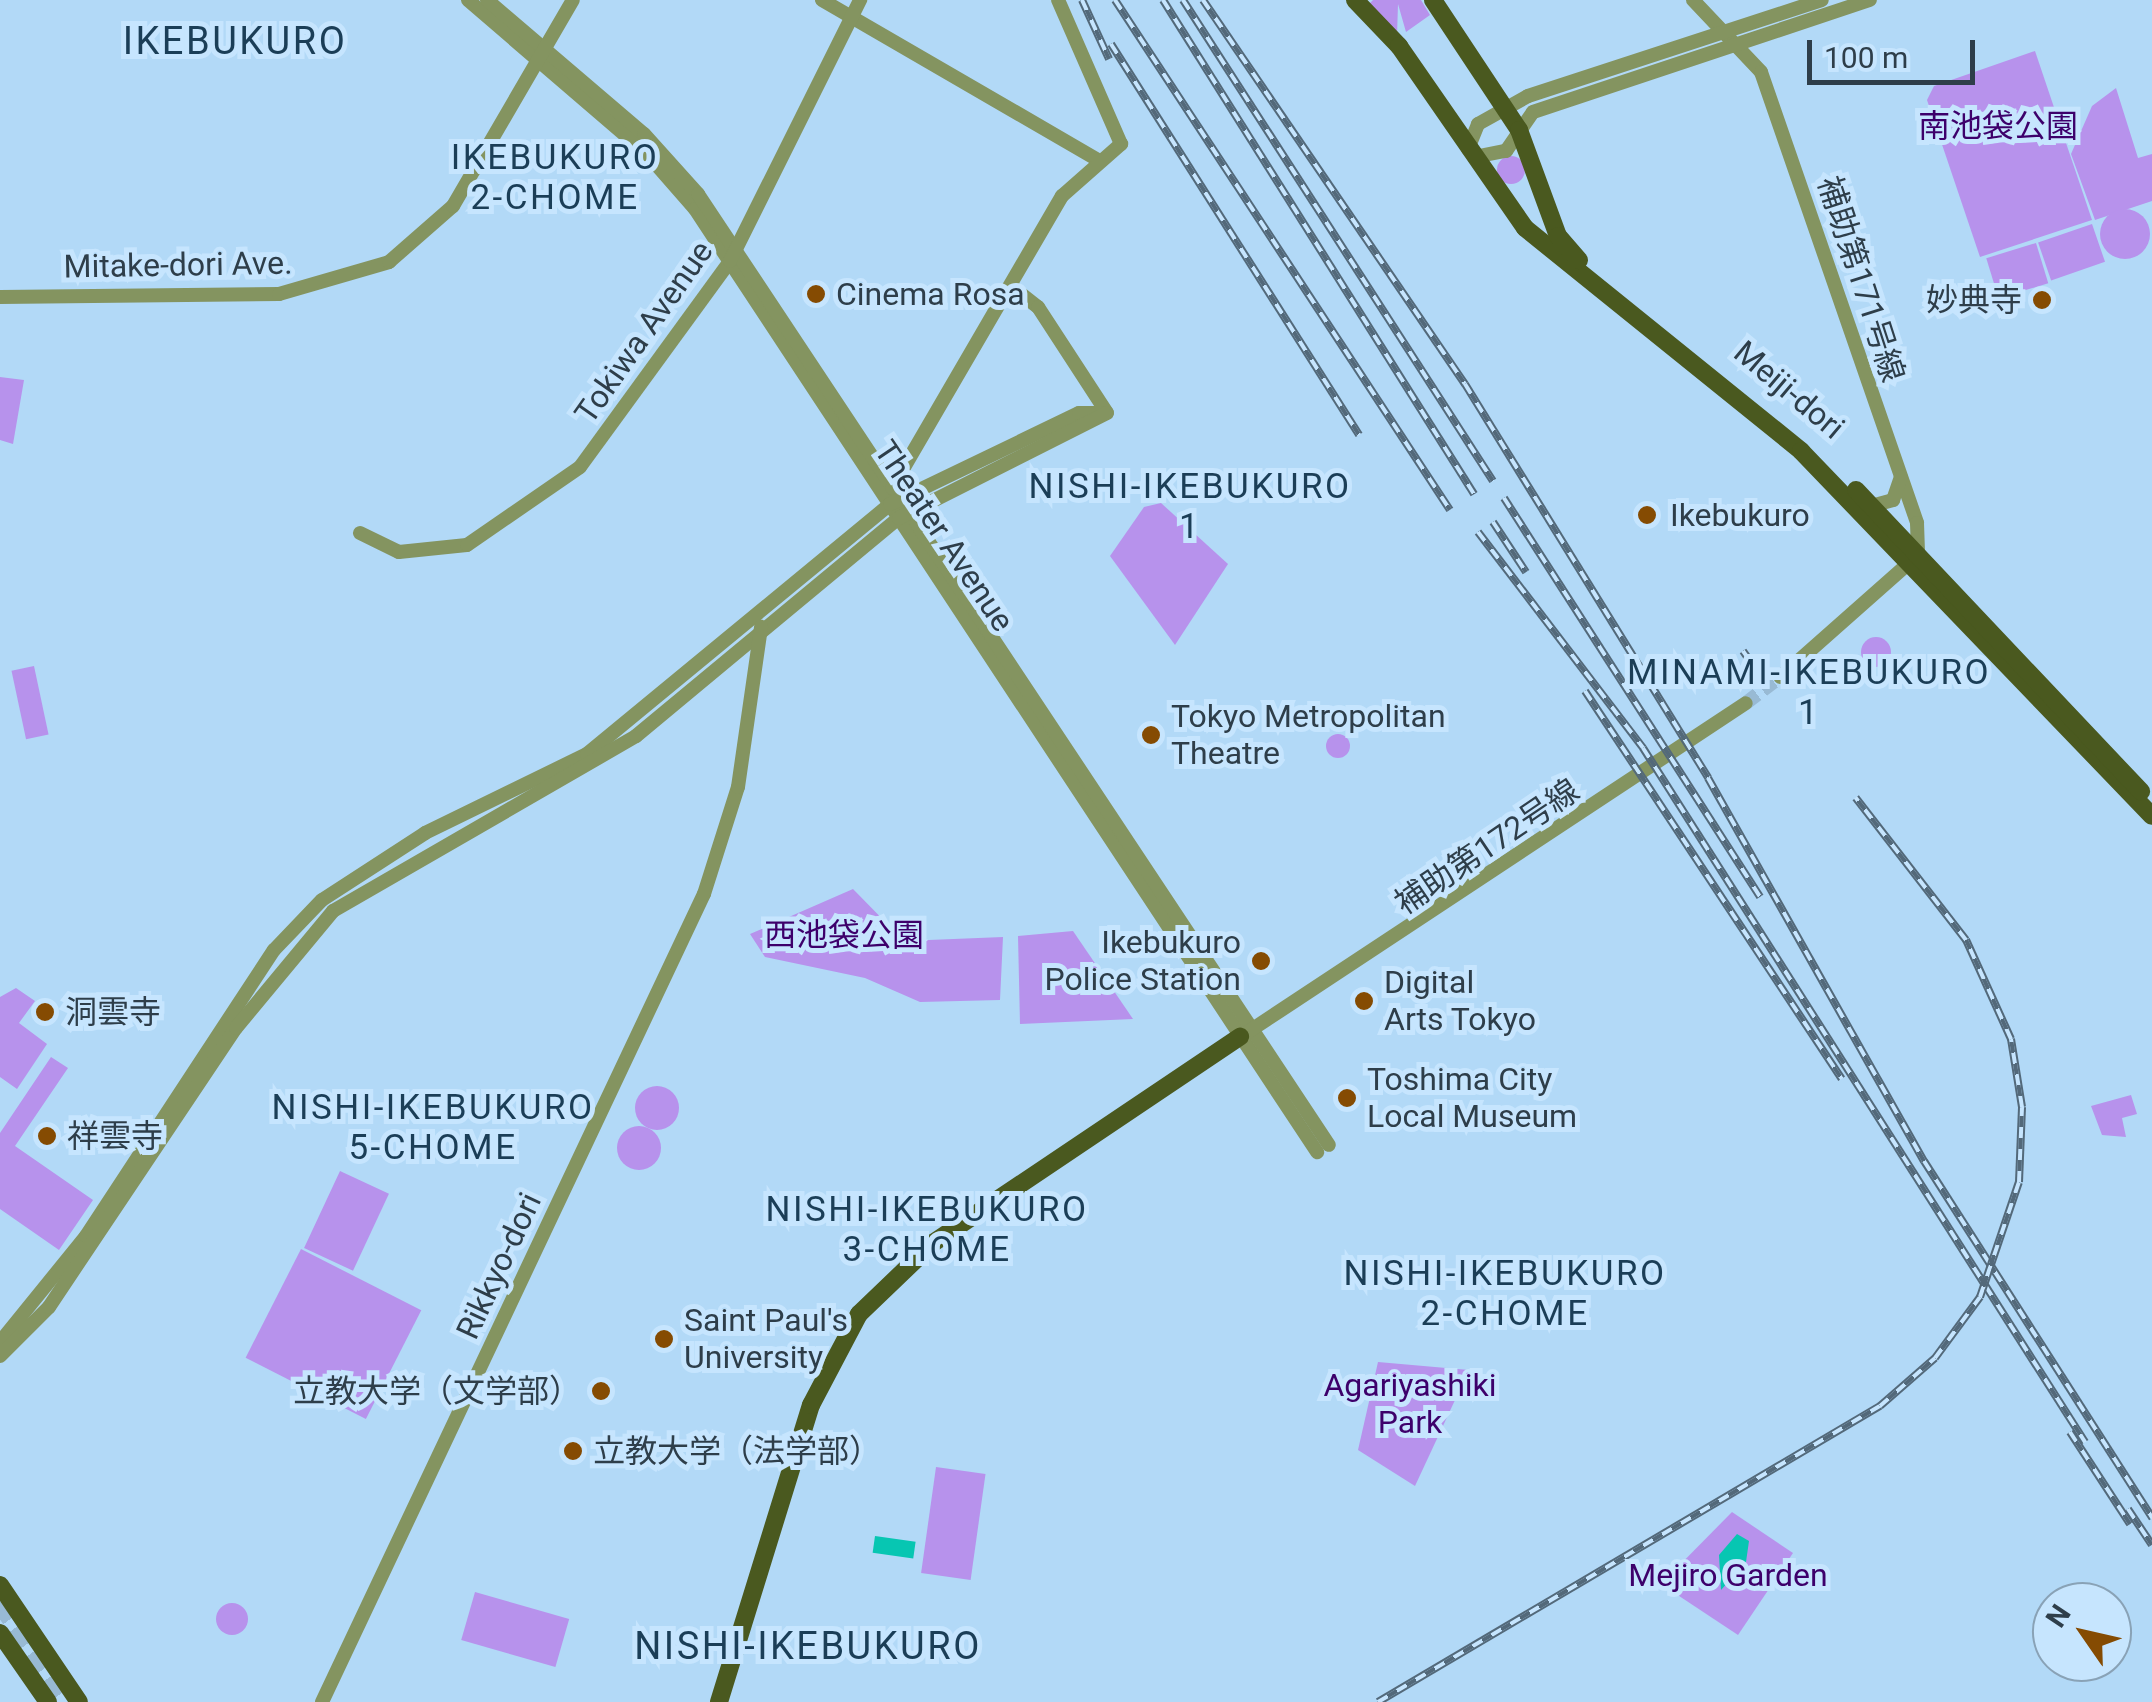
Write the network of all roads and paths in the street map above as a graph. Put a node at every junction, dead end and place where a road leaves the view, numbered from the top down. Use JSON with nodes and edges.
{"nodes":[{"id":1,"x":468,"y":0,"type":"edge"},
{"id":2,"x":487,"y":0,"type":"edge"},
{"id":3,"x":573,"y":0,"type":"edge"},
{"id":4,"x":822,"y":0,"type":"edge"},
{"id":5,"x":860,"y":0,"type":"edge"},
{"id":6,"x":1058,"y":0,"type":"edge"},
{"id":7,"x":1355,"y":0,"type":"edge"},
{"id":8,"x":1434,"y":0,"type":"edge"},
{"id":9,"x":1694,"y":0,"type":"edge"},
{"id":10,"x":1822,"y":0,"type":"edge"},
{"id":11,"x":1870,"y":0,"type":"edge"},
{"id":12,"x":852,"y":16,"type":"junction"},
{"id":13,"x":1729,"y":31,"type":"junction"},
{"id":14,"x":1742,"y":43,"type":"junction"},
{"id":15,"x":543,"y":56,"type":"junction"},
{"id":16,"x":1503,"y":108,"type":"junction"},
{"id":17,"x":1519,"y":130,"type":"junction"},
{"id":18,"x":1471,"y":153,"type":"junction"},
{"id":19,"x":1096,"y":159,"type":"junction"},
{"id":20,"x":734,"y":254,"type":"junction"},
{"id":21,"x":1011,"y":286,"type":"junction"},
{"id":22,"x":0,"y":297,"type":"edge"},
{"id":23,"x":1901,"y":474,"type":"junction"},
{"id":24,"x":893,"y":482,"type":"junction"},
{"id":25,"x":1871,"y":506,"type":"junction"},
{"id":26,"x":900,"y":507,"type":"junction"},
{"id":27,"x":360,"y":533,"type":"dead end"},
{"id":28,"x":1914,"y":559,"type":"junction"},
{"id":29,"x":760,"y":624,"type":"junction"},
{"id":30,"x":1780,"y":677,"type":"tunnel mouth"},
{"id":31,"x":1746,"y":703,"type":"tunnel mouth"},
{"id":32,"x":2152,"y":802,"type":"edge"},
{"id":33,"x":2152,"y":816,"type":"edge"},
{"id":34,"x":1247,"y":1033,"type":"junction"},
{"id":35,"x":1323,"y":1148,"type":"dead end"},
{"id":36,"x":0,"y":1342,"type":"edge"},
{"id":37,"x":0,"y":1356,"type":"edge"},
{"id":38,"x":0,"y":1585,"type":"edge"},
{"id":39,"x":0,"y":1633,"type":"edge"},
{"id":40,"x":48,"y":1702,"type":"edge"},
{"id":41,"x":78,"y":1702,"type":"edge"},
{"id":42,"x":322,"y":1702,"type":"edge"},
{"id":43,"x":719,"y":1702,"type":"edge"}],
"edges":[{"from":1,"to":15,"type":"street","name":"Theater Avenue"},
{"from":2,"to":15,"type":"street","name":"Theater Avenue"},
{"from":3,"to":15,"type":"street","name":"Mitake-dori Ave."},
{"from":4,"to":12,"type":"street"},
{"from":5,"to":12,"type":"street","name":"Tokiwa Avenue"},
{"from":6,"to":19,"type":"street"},
{"from":7,"to":18,"type":"main road"},
{"from":8,"to":16,"type":"main road","name":"Meiji-dori"},
{"from":9,"to":13,"type":"street","name":"補助第171号線"},
{"from":10,"to":13,"type":"street"},
{"from":11,"to":14,"type":"street"},
{"from":12,"to":19,"type":"street"},
{"from":12,"to":20,"type":"street","name":"Tokiwa Avenue"},
{"from":13,"to":14,"type":"street","name":"補助第171号線"},
{"from":13,"to":16,"type":"street"},
{"from":14,"to":17,"type":"street"},
{"from":14,"to":23,"type":"street","name":"補助第171号線"},
{"from":15,"to":20,"type":"street","name":"Theater Avenue"},
{"from":15,"to":22,"type":"street","name":"Mitake-dori Ave."},
{"from":16,"to":17,"type":"main road","name":"Meiji-dori"},
{"from":16,"to":18,"type":"street"},
{"from":17,"to":18,"type":"street"},
{"from":17,"to":25,"type":"main road","name":"Meiji-dori"},
{"from":18,"to":28,"type":"main road"},
{"from":19,"to":21,"type":"street"},
{"from":20,"to":24,"type":"street","name":"Theater Avenue"},
{"from":20,"to":26,"type":"street","name":"Theater Avenue"},
{"from":20,"to":27,"type":"street","name":"Tokiwa Avenue"},
{"from":21,"to":24,"type":"street"},
{"from":21,"to":26,"type":"street"},
{"from":23,"to":25,"type":"street"},
{"from":23,"to":28,"type":"street","name":"補助第171号線"},
{"from":24,"to":26,"type":"street"},
{"from":25,"to":28,"type":"main road","name":"Meiji-dori"},
{"from":26,"to":29,"type":"street"},
{"from":26,"to":34,"type":"street","name":"Theater Avenue"},
{"from":28,"to":30,"type":"street"},
{"from":28,"to":32,"type":"main road","name":"Meiji-dori"},
{"from":28,"to":33,"type":"main road","name":"Meiji-dori"},
{"from":29,"to":36,"type":"street"},
{"from":29,"to":37,"type":"street"},
{"from":29,"to":42,"type":"street","name":"Rikkyo-dori"},
{"from":31,"to":34,"type":"street","name":"補助第172号線"},
{"from":34,"to":35,"type":"street","name":"Theater Avenue"},
{"from":34,"to":43,"type":"main road"},
{"from":38,"to":41,"type":"main road"},
{"from":39,"to":40,"type":"main road"}]}
